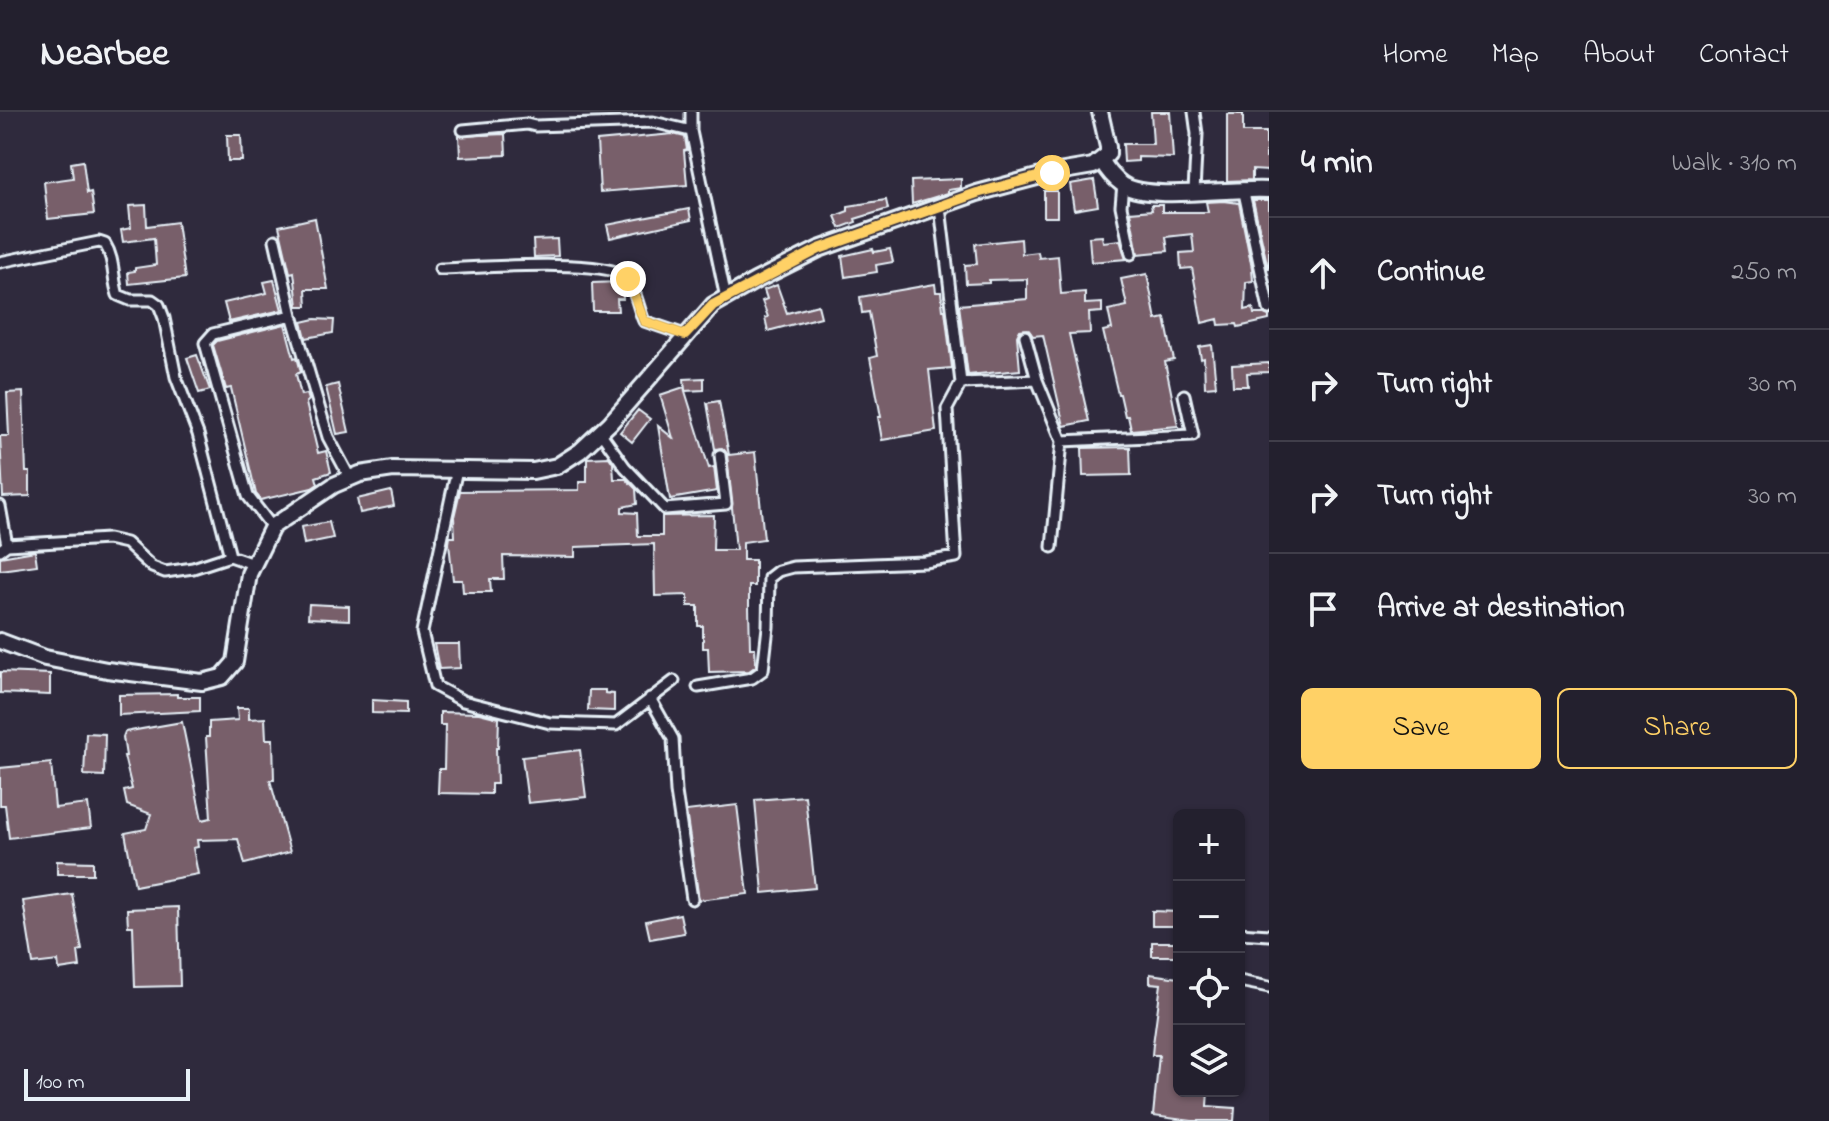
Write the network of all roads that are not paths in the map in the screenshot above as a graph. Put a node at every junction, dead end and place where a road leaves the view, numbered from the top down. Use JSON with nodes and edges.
{"nodes":[{"id":1,"x":691,"y":112,"type":"edge"},
{"id":2,"x":1100,"y":112,"type":"edge"},
{"id":3,"x":1194,"y":112,"type":"edge"},
{"id":4,"x":463,"y":130,"type":"dead end"},
{"id":5,"x":691,"y":131,"type":"junction"},
{"id":6,"x":1102,"y":161,"type":"junction"},
{"id":7,"x":1123,"y":184,"type":"junction"},
{"id":8,"x":1243,"y":188,"type":"junction"},
{"id":9,"x":1269,"y":190,"type":"edge"},
{"id":10,"x":1194,"y":191,"type":"junction"},
{"id":11,"x":940,"y":207,"type":"junction"},
{"id":12,"x":275,"y":240,"type":"dead end"},
{"id":13,"x":1131,"y":254,"type":"dead end"},
{"id":14,"x":0,"y":262,"type":"edge"},
{"id":15,"x":440,"y":269,"type":"dead end"},
{"id":16,"x":726,"y":298,"type":"junction"},
{"id":17,"x":1269,"y":309,"type":"edge"},
{"id":18,"x":292,"y":315,"type":"junction"},
{"id":19,"x":685,"y":335,"type":"junction"},
{"id":20,"x":1025,"y":336,"type":"dead end"},
{"id":21,"x":1037,"y":380,"type":"junction"},
{"id":22,"x":961,"y":383,"type":"junction"},
{"id":23,"x":1184,"y":395,"type":"dead end"},
{"id":24,"x":600,"y":432,"type":"junction"},
{"id":25,"x":1062,"y":441,"type":"junction"},
{"id":26,"x":720,"y":455,"type":"dead end"},
{"id":27,"x":457,"y":469,"type":"junction"},
{"id":28,"x":350,"y":478,"type":"junction"},
{"id":29,"x":0,"y":506,"type":"edge"},
{"id":30,"x":272,"y":527,"type":"junction"},
{"id":31,"x":1052,"y":547,"type":"dead end"},
{"id":32,"x":3,"y":548,"type":"edge"},
{"id":33,"x":230,"y":556,"type":"junction"},
{"id":34,"x":253,"y":564,"type":"junction"},
{"id":35,"x":0,"y":641,"type":"edge"},
{"id":36,"x":674,"y":681,"type":"dead end"},
{"id":37,"x":698,"y":687,"type":"dead end"},
{"id":38,"x":650,"y":698,"type":"junction"},
{"id":39,"x":692,"y":899,"type":"dead end"},
{"id":40,"x":1245,"y":933,"type":"edge"},
{"id":41,"x":1269,"y":935,"type":"edge"},
{"id":42,"x":1245,"y":982,"type":"edge"},
{"id":43,"x":1269,"y":987,"type":"edge"}],
"edges":[{"from":1,"to":5,"type":"street"},
{"from":2,"to":6,"type":"main road"},
{"from":3,"to":10,"type":"street"},
{"from":4,"to":5,"type":"street"},
{"from":5,"to":16,"type":"street"},
{"from":6,"to":7,"type":"main road"},
{"from":6,"to":11,"type":"main road"},
{"from":7,"to":10,"type":"main road"},
{"from":7,"to":13,"type":"street"},
{"from":8,"to":9,"type":"main road"},
{"from":8,"to":10,"type":"main road"},
{"from":8,"to":17,"type":"street"},
{"from":11,"to":16,"type":"main road"},
{"from":11,"to":22,"type":"street"},
{"from":12,"to":18,"type":"street"},
{"from":14,"to":33,"type":"street"},
{"from":15,"to":19,"type":"street"},
{"from":16,"to":19,"type":"main road"},
{"from":18,"to":28,"type":"street"},
{"from":18,"to":30,"type":"street"},
{"from":19,"to":24,"type":"main road"},
{"from":20,"to":21,"type":"street"},
{"from":21,"to":22,"type":"street"},
{"from":21,"to":25,"type":"street"},
{"from":22,"to":37,"type":"street"},
{"from":23,"to":25,"type":"street"},
{"from":24,"to":26,"type":"street"},
{"from":24,"to":27,"type":"main road"},
{"from":25,"to":31,"type":"street"},
{"from":27,"to":28,"type":"main road"},
{"from":27,"to":38,"type":"street"},
{"from":28,"to":30,"type":"main road"},
{"from":29,"to":32,"type":"street"},
{"from":30,"to":34,"type":"main road"},
{"from":32,"to":33,"type":"street"},
{"from":33,"to":34,"type":"street"},
{"from":34,"to":35,"type":"main road"},
{"from":36,"to":38,"type":"street"},
{"from":38,"to":39,"type":"street"},
{"from":40,"to":41,"type":"street"},
{"from":42,"to":43,"type":"street"}]}
